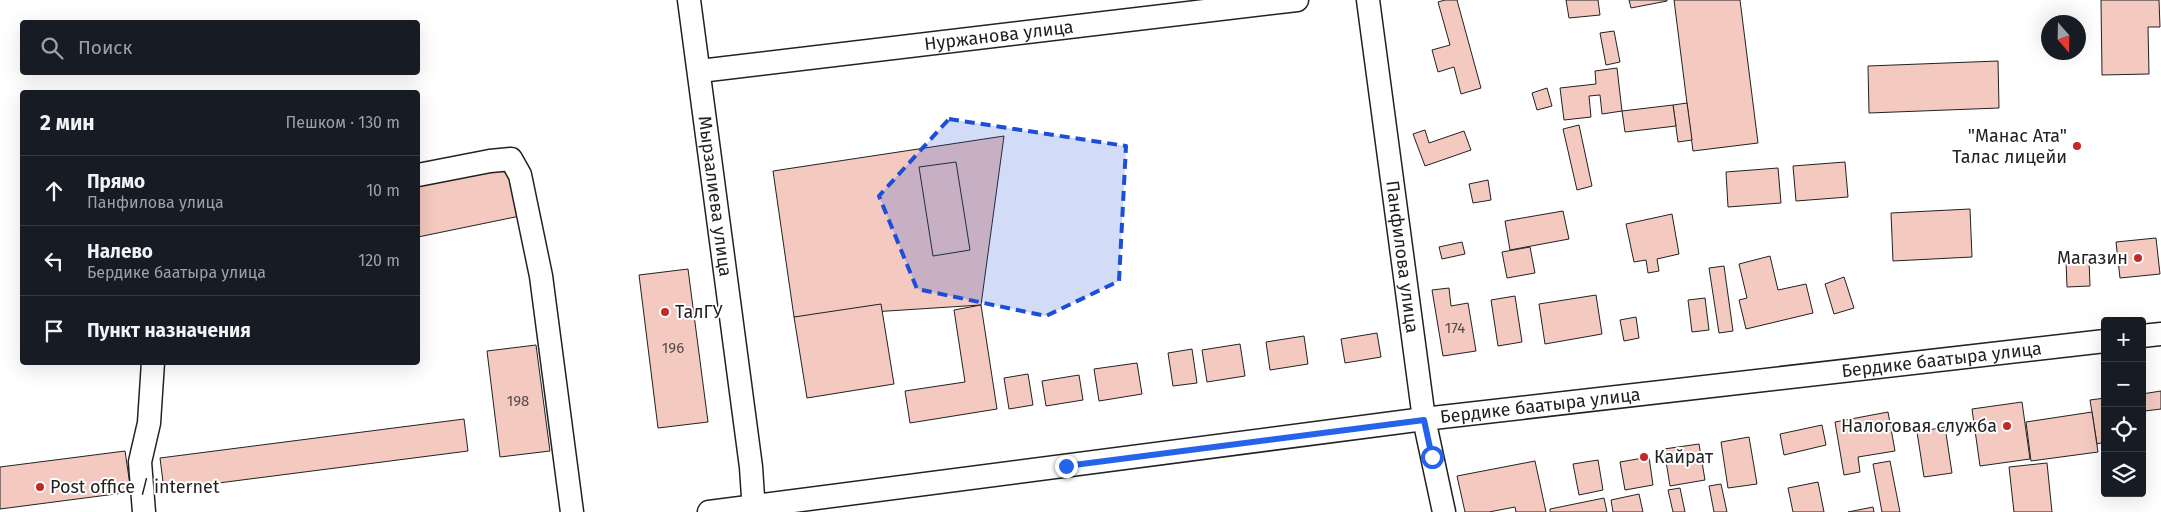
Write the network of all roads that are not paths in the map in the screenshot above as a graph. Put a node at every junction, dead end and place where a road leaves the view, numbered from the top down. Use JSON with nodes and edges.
{"nodes":[{"id":1,"x":689,"y":0,"type":"edge"},
{"id":2,"x":1297,"y":0,"type":"edge"},
{"id":3,"x":1368,"y":0,"type":"edge"},
{"id":4,"x":700,"y":71,"type":"junction"},
{"id":5,"x":420,"y":175,"type":"edge"},
{"id":6,"x":2161,"y":334,"type":"edge"},
{"id":7,"x":2146,"y":336,"type":"edge"},
{"id":8,"x":2101,"y":341,"type":"edge"},
{"id":9,"x":153,"y":365,"type":"edge"},
{"id":10,"x":1424,"y":420,"type":"junction"},
{"id":11,"x":753,"y":509,"type":"edge"},
{"id":12,"x":144,"y":512,"type":"edge"},
{"id":13,"x":572,"y":512,"type":"edge"},
{"id":14,"x":709,"y":512,"type":"edge"},
{"id":15,"x":1444,"y":512,"type":"edge"}],
"edges":[{"from":1,"to":4,"type":"street","name":"Мырзалиева улица"},
{"from":2,"to":4,"type":"street","name":"Нуржанова улица"},
{"from":3,"to":10,"type":"street","name":"Панфилова улица"},
{"from":4,"to":11,"type":"street","name":"Мырзалиева улица"},
{"from":5,"to":13,"type":"street"},
{"from":6,"to":7,"type":"street"},
{"from":8,"to":10,"type":"street","name":"Бердике баатыра улица"},
{"from":9,"to":12,"type":"street"},
{"from":10,"to":11,"type":"street","name":"Бердике баатыра улица"},
{"from":10,"to":15,"type":"street","name":"Панфилова улица"},
{"from":11,"to":14,"type":"street","name":"Бердике баатыра улица"}]}
